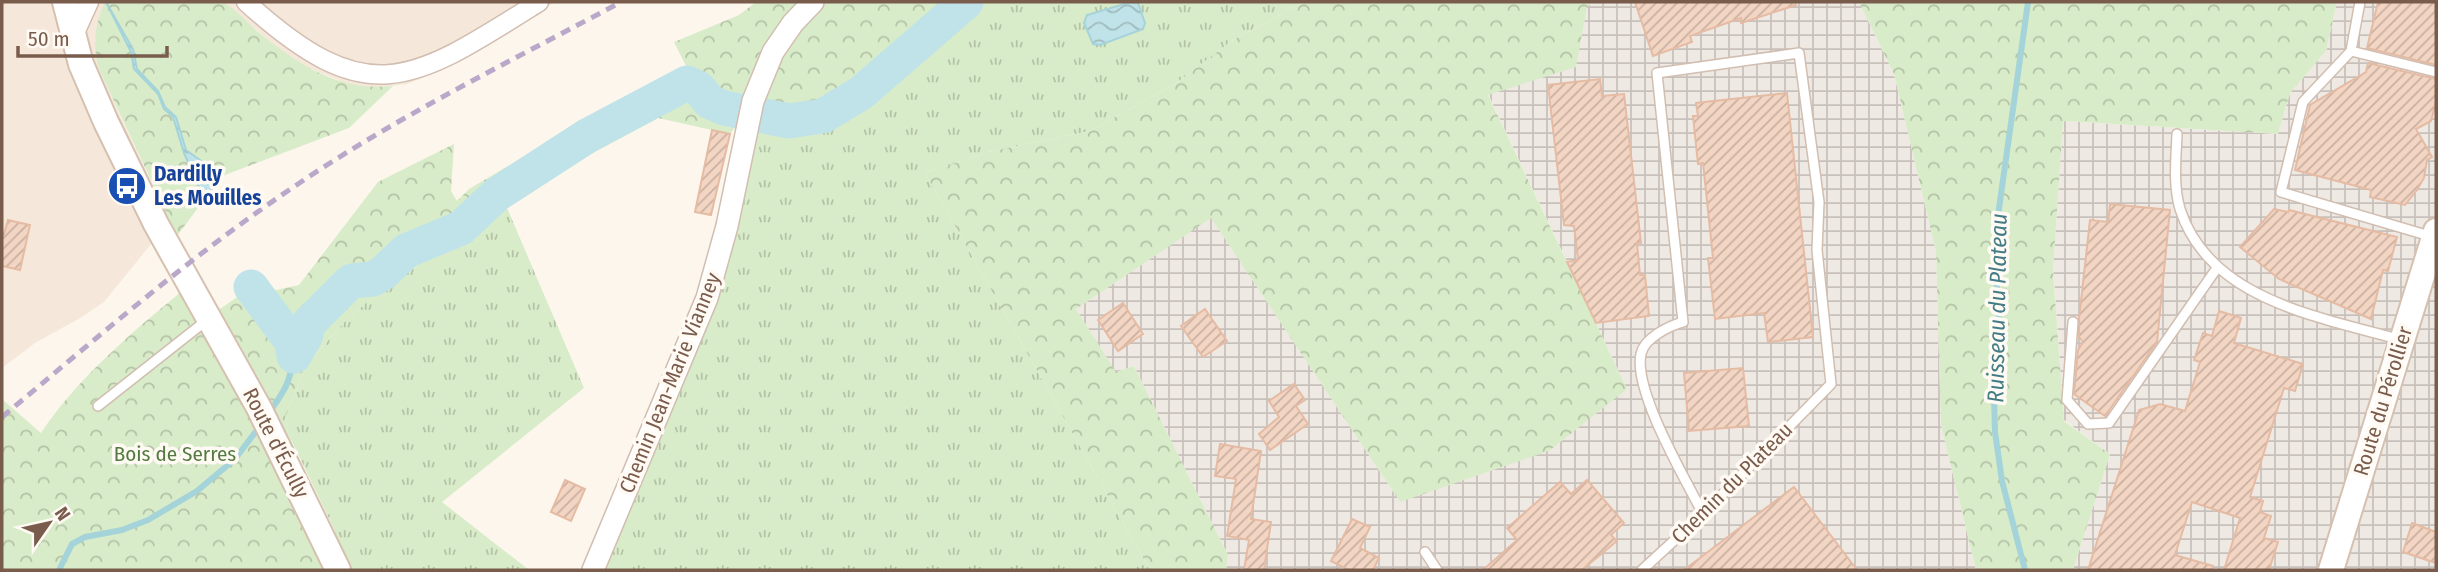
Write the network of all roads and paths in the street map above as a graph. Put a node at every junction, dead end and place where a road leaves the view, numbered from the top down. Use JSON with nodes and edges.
{"nodes":[{"id":1,"x":65,"y":2,"type":"edge"},
{"id":2,"x":89,"y":2,"type":"edge"},
{"id":3,"x":246,"y":2,"type":"edge"},
{"id":4,"x":538,"y":2,"type":"edge"},
{"id":5,"x":813,"y":2,"type":"edge"},
{"id":6,"x":2360,"y":2,"type":"edge"},
{"id":7,"x":74,"y":35,"type":"junction"},
{"id":8,"x":2351,"y":51,"type":"junction"},
{"id":9,"x":2436,"y":72,"type":"edge"},
{"id":10,"x":2177,"y":134,"type":"dead end"},
{"id":11,"x":2435,"y":235,"type":"edge"},
{"id":12,"x":2217,"y":268,"type":"junction"},
{"id":13,"x":209,"y":318,"type":"junction"},
{"id":14,"x":2073,"y":322,"type":"dead end"},
{"id":15,"x":2402,"y":341,"type":"junction"},
{"id":16,"x":98,"y":406,"type":"dead end"},
{"id":17,"x":1703,"y":514,"type":"junction"},
{"id":18,"x":1425,"y":552,"type":"dead end"},
{"id":19,"x":338,"y":570,"type":"edge"},
{"id":20,"x":593,"y":570,"type":"edge"},
{"id":21,"x":1437,"y":570,"type":"edge"},
{"id":22,"x":1642,"y":570,"type":"edge"},
{"id":23,"x":2330,"y":570,"type":"edge"}],
"edges":[{"from":1,"to":7,"type":"main road"},
{"from":2,"to":7,"type":"street"},
{"from":3,"to":4,"type":"street"},
{"from":5,"to":20,"type":"street","name":"Chemin Jean-Marie Vianney"},
{"from":6,"to":8,"type":"lane"},
{"from":7,"to":13,"type":"main road","name":"Route d'Écully"},
{"from":8,"to":9,"type":"lane"},
{"from":8,"to":11,"type":"lane"},
{"from":10,"to":12,"type":"lane"},
{"from":11,"to":15,"type":"main road","name":"Route du Pérollier"},
{"from":12,"to":14,"type":"lane"},
{"from":12,"to":15,"type":"lane"},
{"from":13,"to":16,"type":"lane"},
{"from":13,"to":19,"type":"main road","name":"Route d'Écully"},
{"from":15,"to":23,"type":"main road","name":"Route du Pérollier"},
{"from":17,"to":17,"type":"lane","name":"Chemin du Plateau"},
{"from":17,"to":22,"type":"lane","name":"Chemin du Plateau"},
{"from":18,"to":21,"type":"lane"}]}
